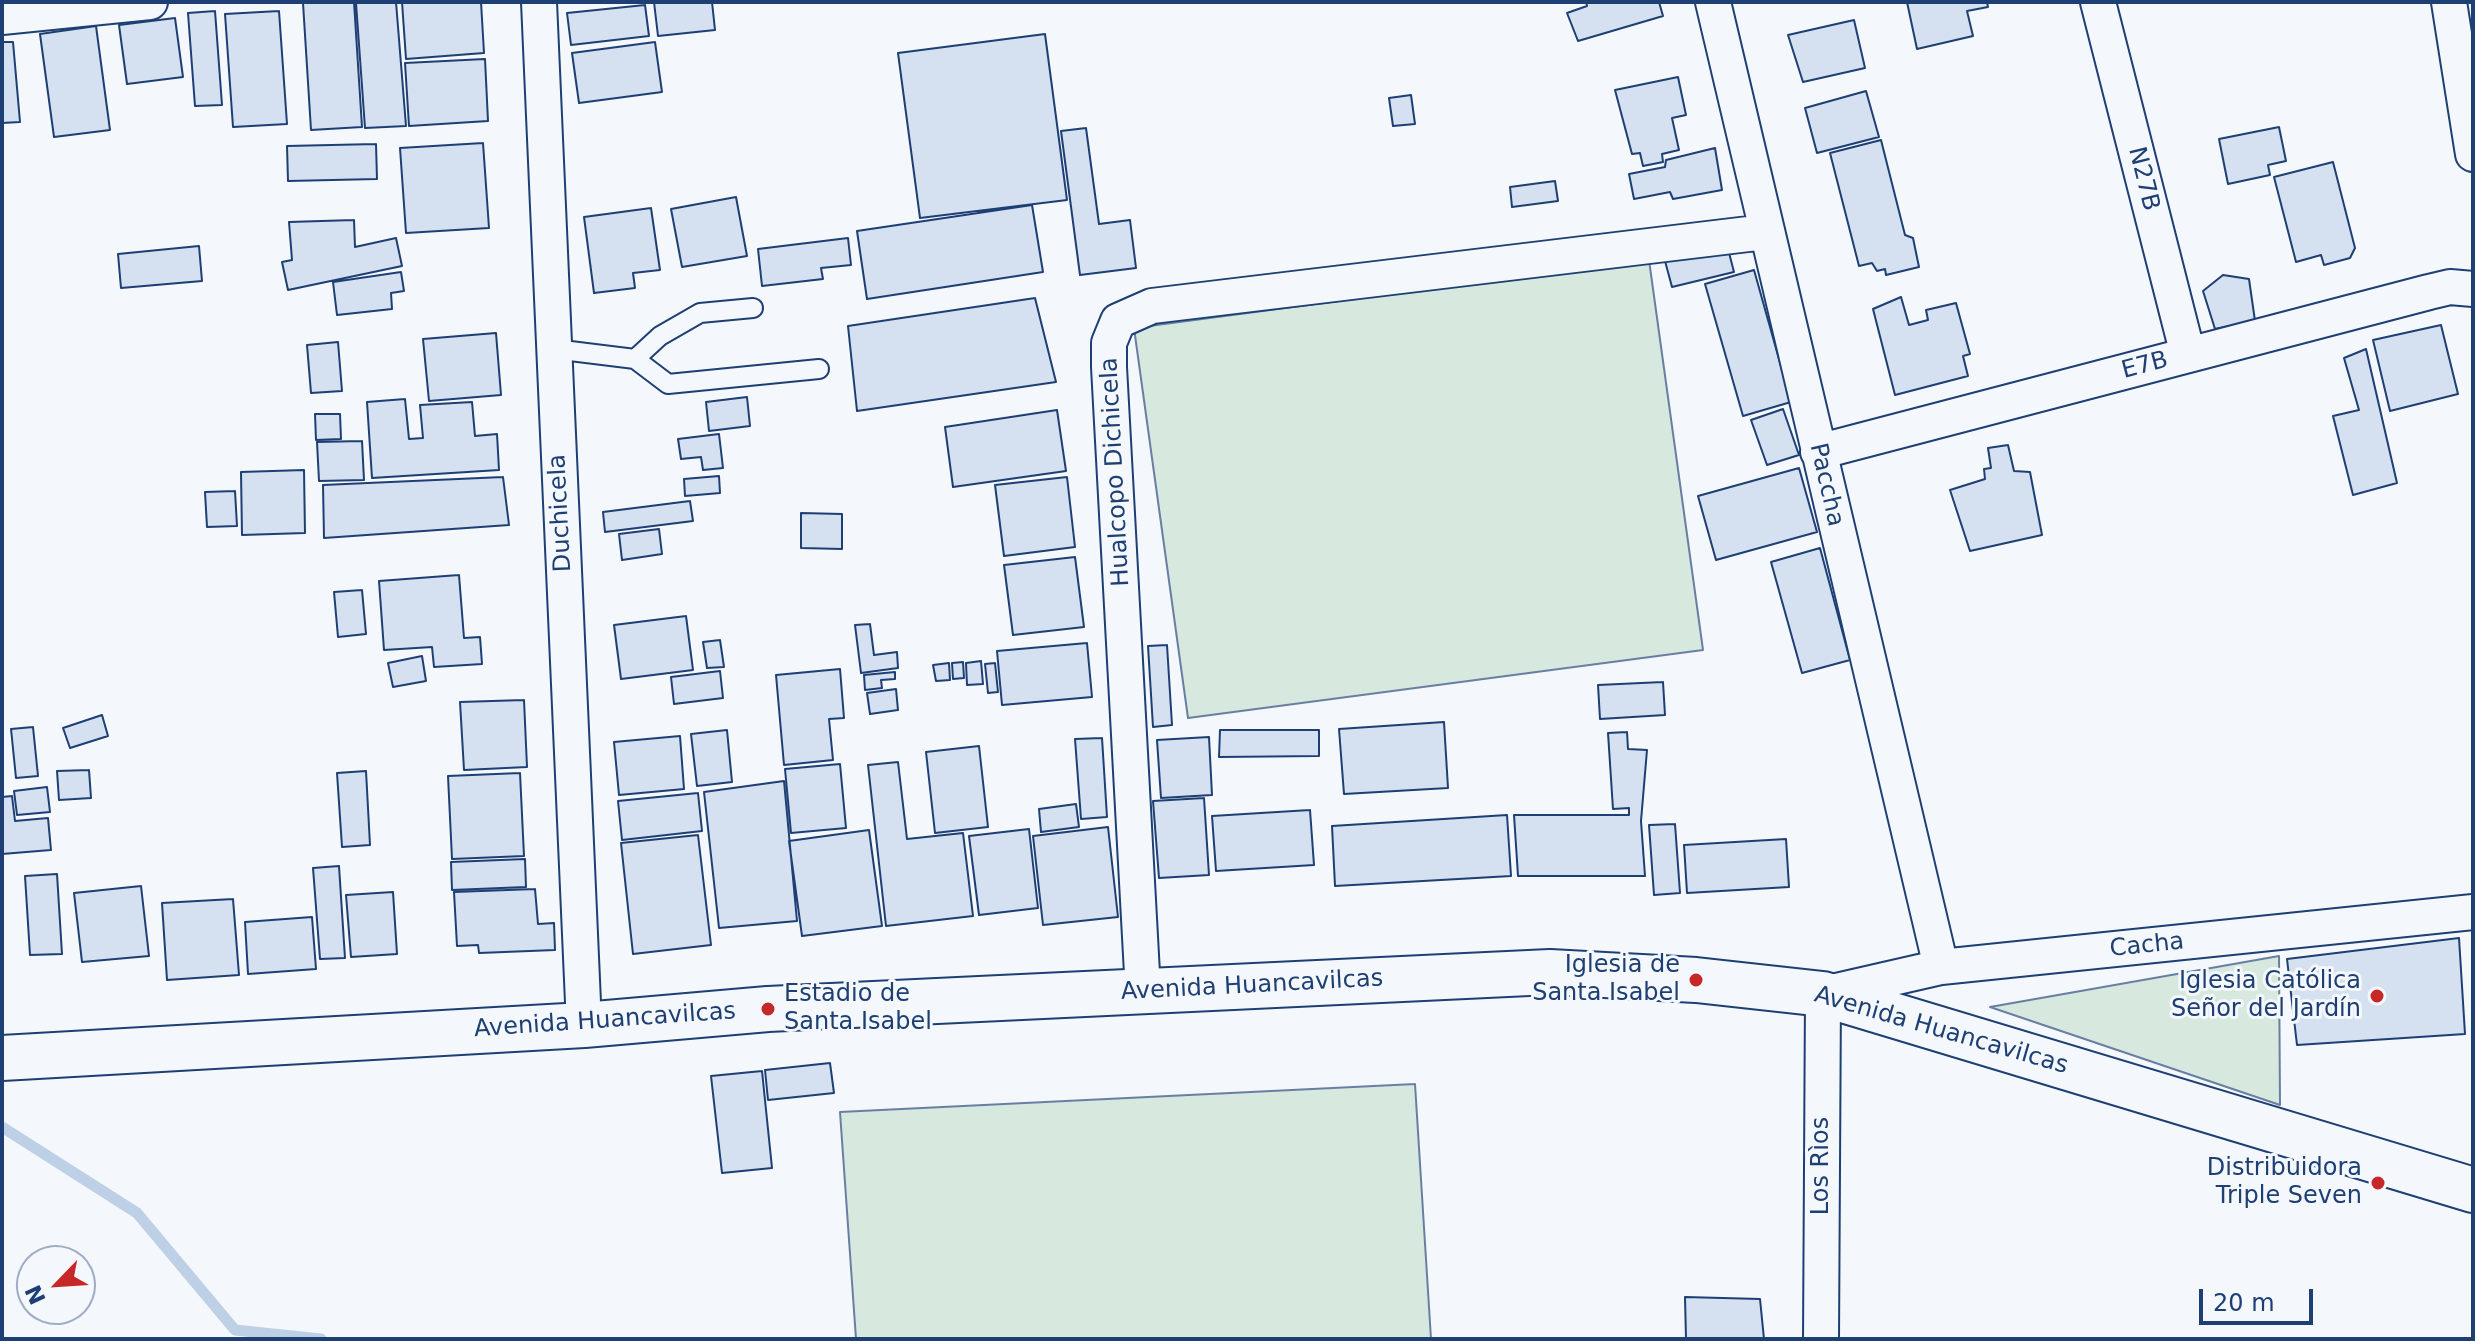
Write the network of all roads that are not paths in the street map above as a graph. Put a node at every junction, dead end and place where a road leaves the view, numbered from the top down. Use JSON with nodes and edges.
{"nodes":[{"id":1,"x":150,"y":2,"type":"edge"},
{"id":2,"x":539,"y":2,"type":"edge"},
{"id":3,"x":1713,"y":2,"type":"edge"},
{"id":4,"x":2098,"y":2,"type":"edge"},
{"id":5,"x":2449,"y":2,"type":"edge"},
{"id":6,"x":2,"y":17,"type":"edge"},
{"id":7,"x":2473,"y":154,"type":"edge"},
{"id":8,"x":1765,"y":232,"type":"junction"},
{"id":9,"x":2473,"y":289,"type":"edge"},
{"id":10,"x":753,"y":308,"type":"dead end"},
{"id":11,"x":554,"y":349,"type":"junction"},
{"id":12,"x":2188,"y":355,"type":"junction"},
{"id":13,"x":635,"y":359,"type":"junction"},
{"id":14,"x":819,"y":369,"type":"dead end"},
{"id":15,"x":1818,"y":452,"type":"junction"},
{"id":16,"x":2473,"y":912,"type":"edge"},
{"id":17,"x":1941,"y":967,"type":"junction"},
{"id":18,"x":1143,"y":992,"type":"junction"},
{"id":19,"x":1823,"y":994,"type":"junction"},
{"id":20,"x":584,"y":1025,"type":"junction"},
{"id":21,"x":2,"y":1058,"type":"edge"},
{"id":22,"x":2473,"y":1190,"type":"edge"},
{"id":23,"x":1821,"y":1339,"type":"edge"}],
"edges":[{"from":1,"to":6,"type":"street"},
{"from":2,"to":11,"type":"street","name":"Duchicela"},
{"from":3,"to":8,"type":"street","name":"Paccha"},
{"from":4,"to":12,"type":"street","name":"N27B"},
{"from":5,"to":7,"type":"street"},
{"from":8,"to":15,"type":"street","name":"Paccha"},
{"from":8,"to":18,"type":"street","name":"Hualcopo Dichicela"},
{"from":9,"to":12,"type":"street","name":"E7B"},
{"from":10,"to":13,"type":"lane"},
{"from":11,"to":13,"type":"lane"},
{"from":11,"to":20,"type":"street","name":"Duchicela"},
{"from":12,"to":15,"type":"street","name":"E7B"},
{"from":13,"to":14,"type":"lane"},
{"from":15,"to":17,"type":"street","name":"Paccha"},
{"from":16,"to":17,"type":"street","name":"Cacha"},
{"from":17,"to":19,"type":"street","name":"Cacha"},
{"from":18,"to":19,"type":"street","name":"Avenida Huancavilcas"},
{"from":18,"to":20,"type":"street","name":"Avenida Huancavilcas"},
{"from":19,"to":22,"type":"street","name":"Avenida Huancavilcas"},
{"from":19,"to":23,"type":"street","name":"Los Rìos"},
{"from":20,"to":21,"type":"street","name":"Avenida Huancavilcas"}]}
